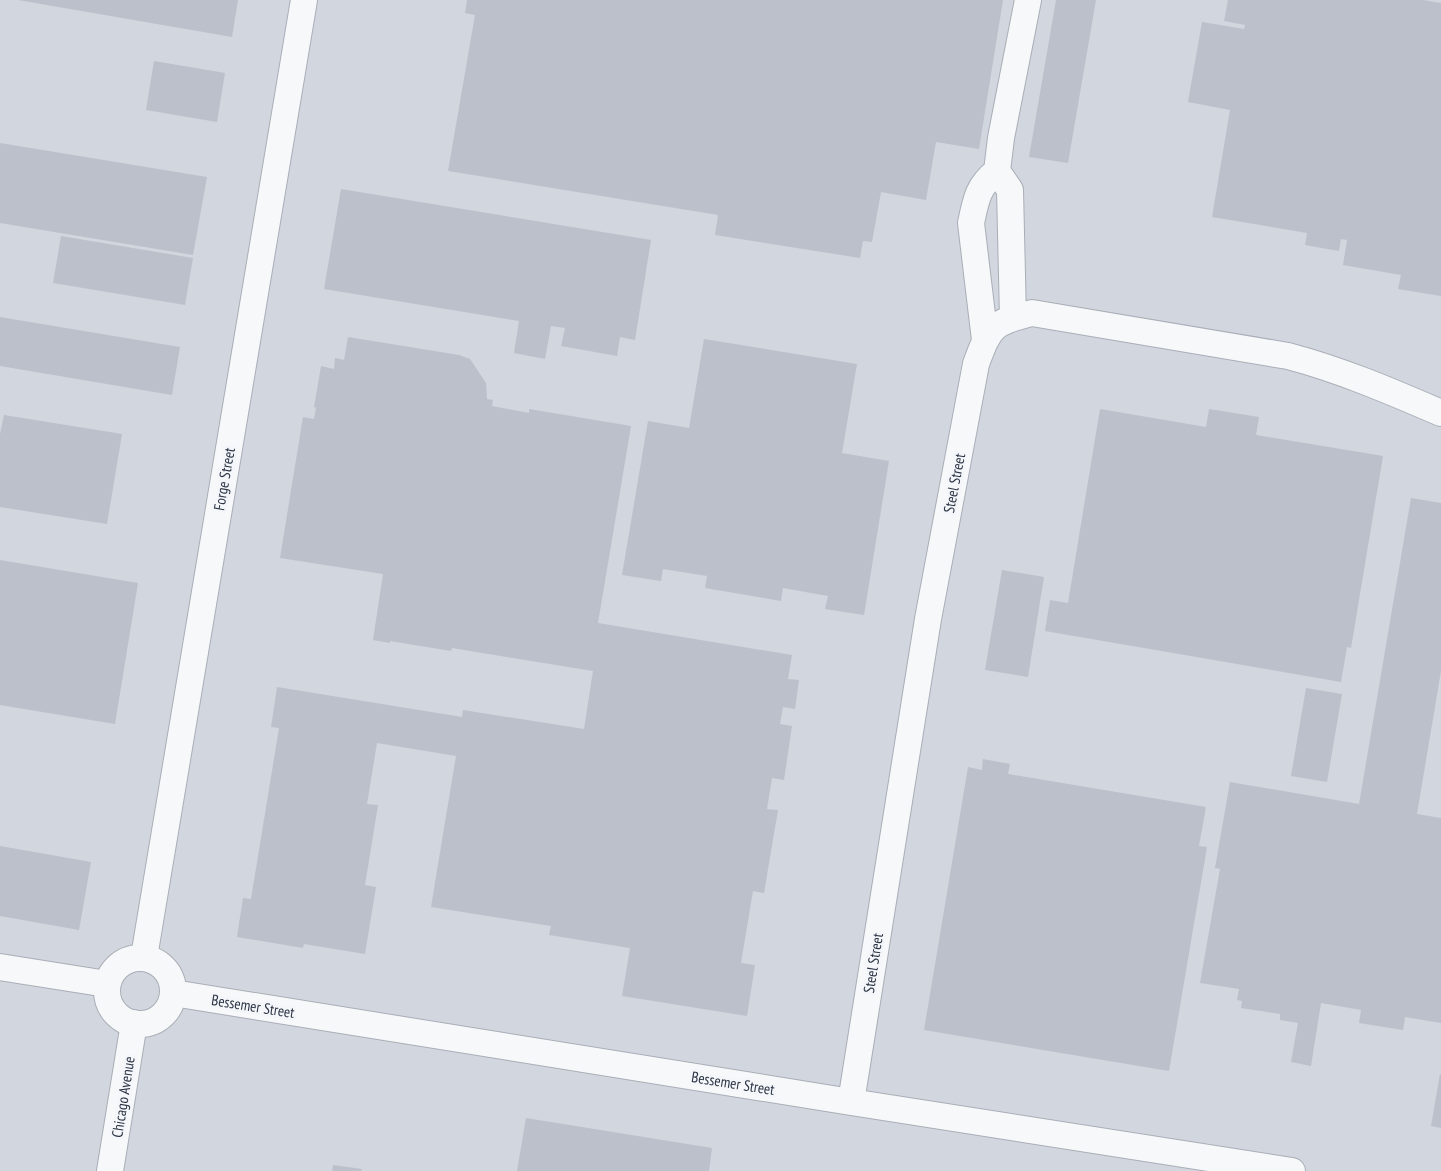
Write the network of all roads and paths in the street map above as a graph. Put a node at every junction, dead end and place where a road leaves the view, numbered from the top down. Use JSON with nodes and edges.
{"nodes":[{"id":1,"x":304,"y":0,"type":"edge"},
{"id":2,"x":1028,"y":0,"type":"edge"},
{"id":3,"x":998,"y":171,"type":"junction"},
{"id":4,"x":1013,"y":318,"type":"junction"},
{"id":5,"x":985,"y":340,"type":"junction"},
{"id":6,"x":1441,"y":413,"type":"edge"},
{"id":7,"x":144,"y":957,"type":"junction"},
{"id":8,"x":0,"y":967,"type":"edge"},
{"id":9,"x":107,"y":984,"type":"junction"},
{"id":10,"x":173,"y":993,"type":"junction"},
{"id":11,"x":135,"y":1023,"type":"junction"},
{"id":12,"x":851,"y":1102,"type":"junction"},
{"id":13,"x":110,"y":1171,"type":"edge"},
{"id":14,"x":1292,"y":1171,"type":"edge"}],
"edges":[{"from":1,"to":7,"type":"street","name":"Forge Street"},
{"from":2,"to":3,"type":"street"},
{"from":3,"to":4,"type":"street"},
{"from":3,"to":5,"type":"street"},
{"from":4,"to":5,"type":"street","name":"Steel Street"},
{"from":4,"to":6,"type":"street","name":"Steel Street"},
{"from":5,"to":12,"type":"street","name":"Steel Street"},
{"from":7,"to":9,"type":"street"},
{"from":7,"to":10,"type":"street"},
{"from":8,"to":9,"type":"street"},
{"from":9,"to":11,"type":"street"},
{"from":10,"to":11,"type":"street"},
{"from":10,"to":12,"type":"street","name":"Bessemer Street"},
{"from":11,"to":13,"type":"street","name":"Chicago Avenue"},
{"from":12,"to":14,"type":"street","name":"Bessemer Street"}]}
